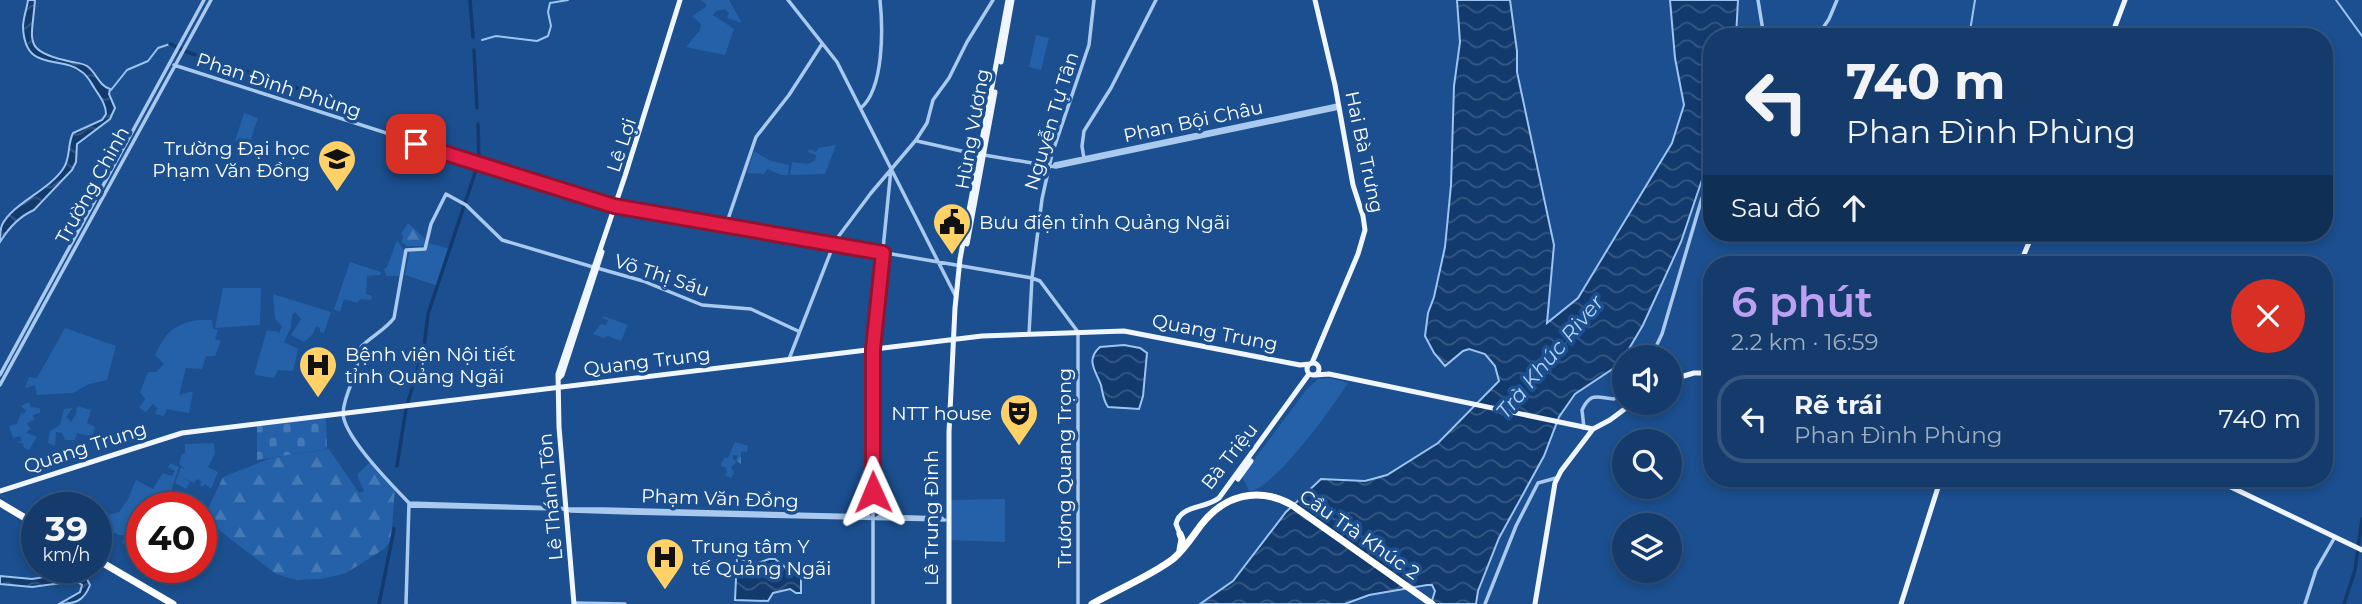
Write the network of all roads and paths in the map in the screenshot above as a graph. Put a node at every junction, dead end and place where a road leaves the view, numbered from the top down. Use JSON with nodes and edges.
{"nodes":[{"id":1,"x":204,"y":0,"type":"edge"},
{"id":2,"x":211,"y":0,"type":"edge"},
{"id":3,"x":682,"y":0,"type":"edge"},
{"id":4,"x":788,"y":0,"type":"edge"},
{"id":5,"x":880,"y":0,"type":"edge"},
{"id":6,"x":993,"y":0,"type":"edge"},
{"id":7,"x":1010,"y":0,"type":"edge"},
{"id":8,"x":1094,"y":0,"type":"edge"},
{"id":9,"x":1156,"y":0,"type":"edge"},
{"id":10,"x":1315,"y":0,"type":"edge"},
{"id":11,"x":1758,"y":0,"type":"edge"},
{"id":12,"x":1837,"y":0,"type":"edge"},
{"id":13,"x":2125,"y":0,"type":"edge"},
{"id":14,"x":1763,"y":28,"type":"edge"},
{"id":15,"x":1823,"y":28,"type":"edge"},
{"id":16,"x":2114,"y":28,"type":"edge"},
{"id":17,"x":822,"y":44,"type":"junction"},
{"id":18,"x":181,"y":48,"type":"junction"},
{"id":19,"x":174,"y":65,"type":"junction"},
{"id":20,"x":1338,"y":106,"type":"junction"},
{"id":21,"x":861,"y":108,"type":"junction"},
{"id":22,"x":916,"y":141,"type":"junction"},
{"id":23,"x":123,"y":155,"type":"junction"},
{"id":24,"x":981,"y":155,"type":"junction"},
{"id":25,"x":1084,"y":159,"type":"junction"},
{"id":26,"x":1051,"y":166,"type":"junction"},
{"id":27,"x":891,"y":169,"type":"junction"},
{"id":28,"x":1703,"y":196,"type":"edge"},
{"id":29,"x":616,"y":207,"type":"junction"},
{"id":30,"x":726,"y":225,"type":"junction"},
{"id":31,"x":834,"y":244,"type":"junction"},
{"id":32,"x":883,"y":253,"type":"junction"},
{"id":33,"x":938,"y":262,"type":"junction"},
{"id":34,"x":961,"y":265,"type":"junction"},
{"id":35,"x":595,"y":268,"type":"junction"},
{"id":36,"x":1032,"y":278,"type":"junction"},
{"id":37,"x":957,"y":297,"type":"junction"},
{"id":38,"x":34,"y":315,"type":"junction"},
{"id":39,"x":798,"y":331,"type":"junction"},
{"id":40,"x":1078,"y":332,"type":"junction"},
{"id":41,"x":1029,"y":334,"type":"junction"},
{"id":42,"x":953,"y":339,"type":"junction"},
{"id":43,"x":1657,"y":345,"type":"edge"},
{"id":44,"x":873,"y":349,"type":"junction"},
{"id":45,"x":789,"y":359,"type":"junction"},
{"id":46,"x":1314,"y":364,"type":"junction"},
{"id":47,"x":1300,"y":365,"type":"junction"},
{"id":48,"x":1703,"y":372,"type":"edge"},
{"id":49,"x":1311,"y":374,"type":"junction"},
{"id":50,"x":1329,"y":374,"type":"junction"},
{"id":51,"x":0,"y":375,"type":"edge"},
{"id":52,"x":1682,"y":376,"type":"edge"},
{"id":53,"x":0,"y":385,"type":"edge"},
{"id":54,"x":557,"y":387,"type":"junction"},
{"id":55,"x":1612,"y":399,"type":"edge"},
{"id":56,"x":343,"y":414,"type":"junction"},
{"id":57,"x":1616,"y":415,"type":"edge"},
{"id":58,"x":1584,"y":428,"type":"junction"},
{"id":59,"x":1595,"y":428,"type":"junction"},
{"id":60,"x":1558,"y":477,"type":"junction"},
{"id":61,"x":1537,"y":486,"type":"junction"},
{"id":62,"x":1554,"y":486,"type":"junction"},
{"id":63,"x":1938,"y":487,"type":"edge"},
{"id":64,"x":2230,"y":487,"type":"edge"},
{"id":65,"x":1,"y":492,"type":"edge"},
{"id":66,"x":0,"y":503,"type":"edge"},
{"id":67,"x":409,"y":505,"type":"junction"},
{"id":68,"x":566,"y":509,"type":"junction"},
{"id":69,"x":0,"y":511,"type":"edge"},
{"id":70,"x":21,"y":517,"type":"edge"},
{"id":71,"x":874,"y":518,"type":"junction"},
{"id":72,"x":21,"y":519,"type":"edge"},
{"id":73,"x":946,"y":520,"type":"junction"},
{"id":74,"x":2335,"y":537,"type":"junction"},
{"id":75,"x":1187,"y":538,"type":"junction"},
{"id":76,"x":2360,"y":549,"type":"edge"},
{"id":77,"x":112,"y":571,"type":"edge"},
{"id":78,"x":112,"y":572,"type":"edge"},
{"id":79,"x":575,"y":603,"type":"edge"},
{"id":80,"x":165,"y":604,"type":"edge"},
{"id":81,"x":173,"y":604,"type":"edge"},
{"id":82,"x":406,"y":604,"type":"edge"},
{"id":83,"x":625,"y":604,"type":"edge"},
{"id":84,"x":873,"y":604,"type":"edge"},
{"id":85,"x":947,"y":604,"type":"edge"},
{"id":86,"x":1078,"y":604,"type":"edge"},
{"id":87,"x":1092,"y":604,"type":"edge"},
{"id":88,"x":1098,"y":604,"type":"edge"},
{"id":89,"x":1432,"y":604,"type":"edge"},
{"id":90,"x":1485,"y":604,"type":"edge"},
{"id":91,"x":1535,"y":604,"type":"edge"},
{"id":92,"x":1901,"y":604,"type":"edge"},
{"id":93,"x":2305,"y":604,"type":"edge"}],
"edges":[{"from":1,"to":18,"type":"street","name":"Trường Chinh"},
{"from":2,"to":18,"type":"street","name":"Trường Chinh"},
{"from":3,"to":29,"type":"main road","name":"Lê Lợi"},
{"from":4,"to":17,"type":"street"},
{"from":5,"to":21,"type":"street"},
{"from":6,"to":22,"type":"street"},
{"from":7,"to":24,"type":"main road","name":"Hùng Vương"},
{"from":8,"to":26,"type":"street","name":"Nguyễn Tự Tân"},
{"from":9,"to":25,"type":"street"},
{"from":10,"to":20,"type":"main road","name":"Hai Bà Trưng"},
{"from":11,"to":14,"type":"street"},
{"from":12,"to":15,"type":"street"},
{"from":13,"to":16,"type":"main road"},
{"from":17,"to":21,"type":"street"},
{"from":17,"to":30,"type":"street"},
{"from":18,"to":19,"type":"street","name":"Trường Chinh"},
{"from":18,"to":23,"type":"street","name":"Trường Chinh"},
{"from":19,"to":23,"type":"street","name":"Trường Chinh"},
{"from":19,"to":29,"type":"street","name":"Phan Đình Phùng"},
{"from":20,"to":25,"type":"street","name":"Phan Bội Châu"},
{"from":20,"to":46,"type":"main road","name":"Hai Bà Trưng"},
{"from":21,"to":27,"type":"street"},
{"from":22,"to":24,"type":"street","name":"Phan Bội Châu"},
{"from":22,"to":27,"type":"street"},
{"from":23,"to":38,"type":"street","name":"Trường Chinh"},
{"from":24,"to":26,"type":"street","name":"Phan Bội Châu"},
{"from":24,"to":34,"type":"main road","name":"Hùng Vương"},
{"from":25,"to":26,"type":"street","name":"Phan Bội Châu"},
{"from":26,"to":36,"type":"street","name":"Nguyễn Tự Tân"},
{"from":27,"to":31,"type":"street"},
{"from":27,"to":32,"type":"street"},
{"from":27,"to":33,"type":"street"},
{"from":28,"to":43,"type":"street"},
{"from":29,"to":30,"type":"street","name":"Phan Đình Phùng"},
{"from":29,"to":35,"type":"main road","name":"Lê Lợi"},
{"from":30,"to":31,"type":"street","name":"Phan Đình Phùng"},
{"from":31,"to":32,"type":"street","name":"Phan Đình Phùng"},
{"from":31,"to":39,"type":"street"},
{"from":32,"to":33,"type":"street","name":"Phan Đình Phùng"},
{"from":32,"to":44,"type":"street"},
{"from":33,"to":34,"type":"street","name":"Phan Đình Phùng"},
{"from":33,"to":37,"type":"street"},
{"from":34,"to":36,"type":"street","name":"Phan Đình Phùng"},
{"from":34,"to":37,"type":"main road","name":"Hùng Vương"},
{"from":35,"to":39,"type":"street","name":"Võ Thị Sáu"},
{"from":35,"to":54,"type":"main road","name":"Lê Lợi"},
{"from":35,"to":56,"type":"street","name":"Võ Thị Sáu"},
{"from":36,"to":40,"type":"street"},
{"from":36,"to":41,"type":"street","name":"Nguyễn Tự Tân"},
{"from":37,"to":42,"type":"main road","name":"Hùng Vương"},
{"from":38,"to":51,"type":"street","name":"Trường Chinh"},
{"from":38,"to":53,"type":"street","name":"Trường Chinh"},
{"from":39,"to":45,"type":"street"},
{"from":40,"to":41,"type":"main road","name":"Quang Trung"},
{"from":40,"to":47,"type":"main road","name":"Quang Trung"},
{"from":40,"to":86,"type":"street","name":"Trương Quang Trọng"},
{"from":41,"to":42,"type":"main road","name":"Quang Trung"},
{"from":42,"to":44,"type":"main road","name":"Quang Trung"},
{"from":42,"to":73,"type":"main road","name":"Lê Trung Đình"},
{"from":44,"to":45,"type":"main road","name":"Quang Trung"},
{"from":44,"to":71,"type":"street"},
{"from":45,"to":54,"type":"main road","name":"Quang Trung"},
{"from":46,"to":47,"type":"main road","name":"Quang Trung"},
{"from":46,"to":49,"type":"main road"},
{"from":46,"to":49,"type":"main road"},
{"from":46,"to":50,"type":"main road"},
{"from":47,"to":49,"type":"main road","name":"Quang Trung"},
{"from":48,"to":52,"type":"main road"},
{"from":49,"to":50,"type":"main road"},
{"from":49,"to":75,"type":"main road","name":"Bà Triệu"},
{"from":50,"to":58,"type":"main road"},
{"from":54,"to":56,"type":"main road","name":"Quang Trung"},
{"from":54,"to":68,"type":"main road","name":"Lê Thánh Tôn"},
{"from":55,"to":58,"type":"street"},
{"from":56,"to":65,"type":"main road","name":"Quang Trung"},
{"from":56,"to":67,"type":"street"},
{"from":57,"to":59,"type":"main road"},
{"from":58,"to":59,"type":"main road"},
{"from":59,"to":60,"type":"main road"},
{"from":60,"to":61,"type":"street"},
{"from":60,"to":62,"type":"main road"},
{"from":61,"to":62,"type":"street"},
{"from":61,"to":90,"type":"street"},
{"from":62,"to":91,"type":"main road"},
{"from":63,"to":92,"type":"main road"},
{"from":64,"to":74,"type":"main road"},
{"from":66,"to":70,"type":"highway"},
{"from":67,"to":68,"type":"street","name":"Phạm Văn Đồng"},
{"from":67,"to":82,"type":"street"},
{"from":68,"to":71,"type":"street","name":"Phạm Văn Đồng"},
{"from":68,"to":79,"type":"main road","name":"Lê Thánh Tôn"},
{"from":69,"to":72,"type":"highway"},
{"from":71,"to":73,"type":"street","name":"Phạm Văn Đồng"},
{"from":71,"to":84,"type":"street"},
{"from":73,"to":85,"type":"main road","name":"Lê Trung Đình"},
{"from":74,"to":76,"type":"main road"},
{"from":74,"to":93,"type":"street"},
{"from":75,"to":87,"type":"highway"},
{"from":75,"to":88,"type":"highway","name":"Bà Triệu"},
{"from":75,"to":89,"type":"highway","name":"Cầu Trà Khúc 2"},
{"from":77,"to":81,"type":"highway"},
{"from":78,"to":80,"type":"highway"},
{"from":79,"to":83,"type":"street"}]}
